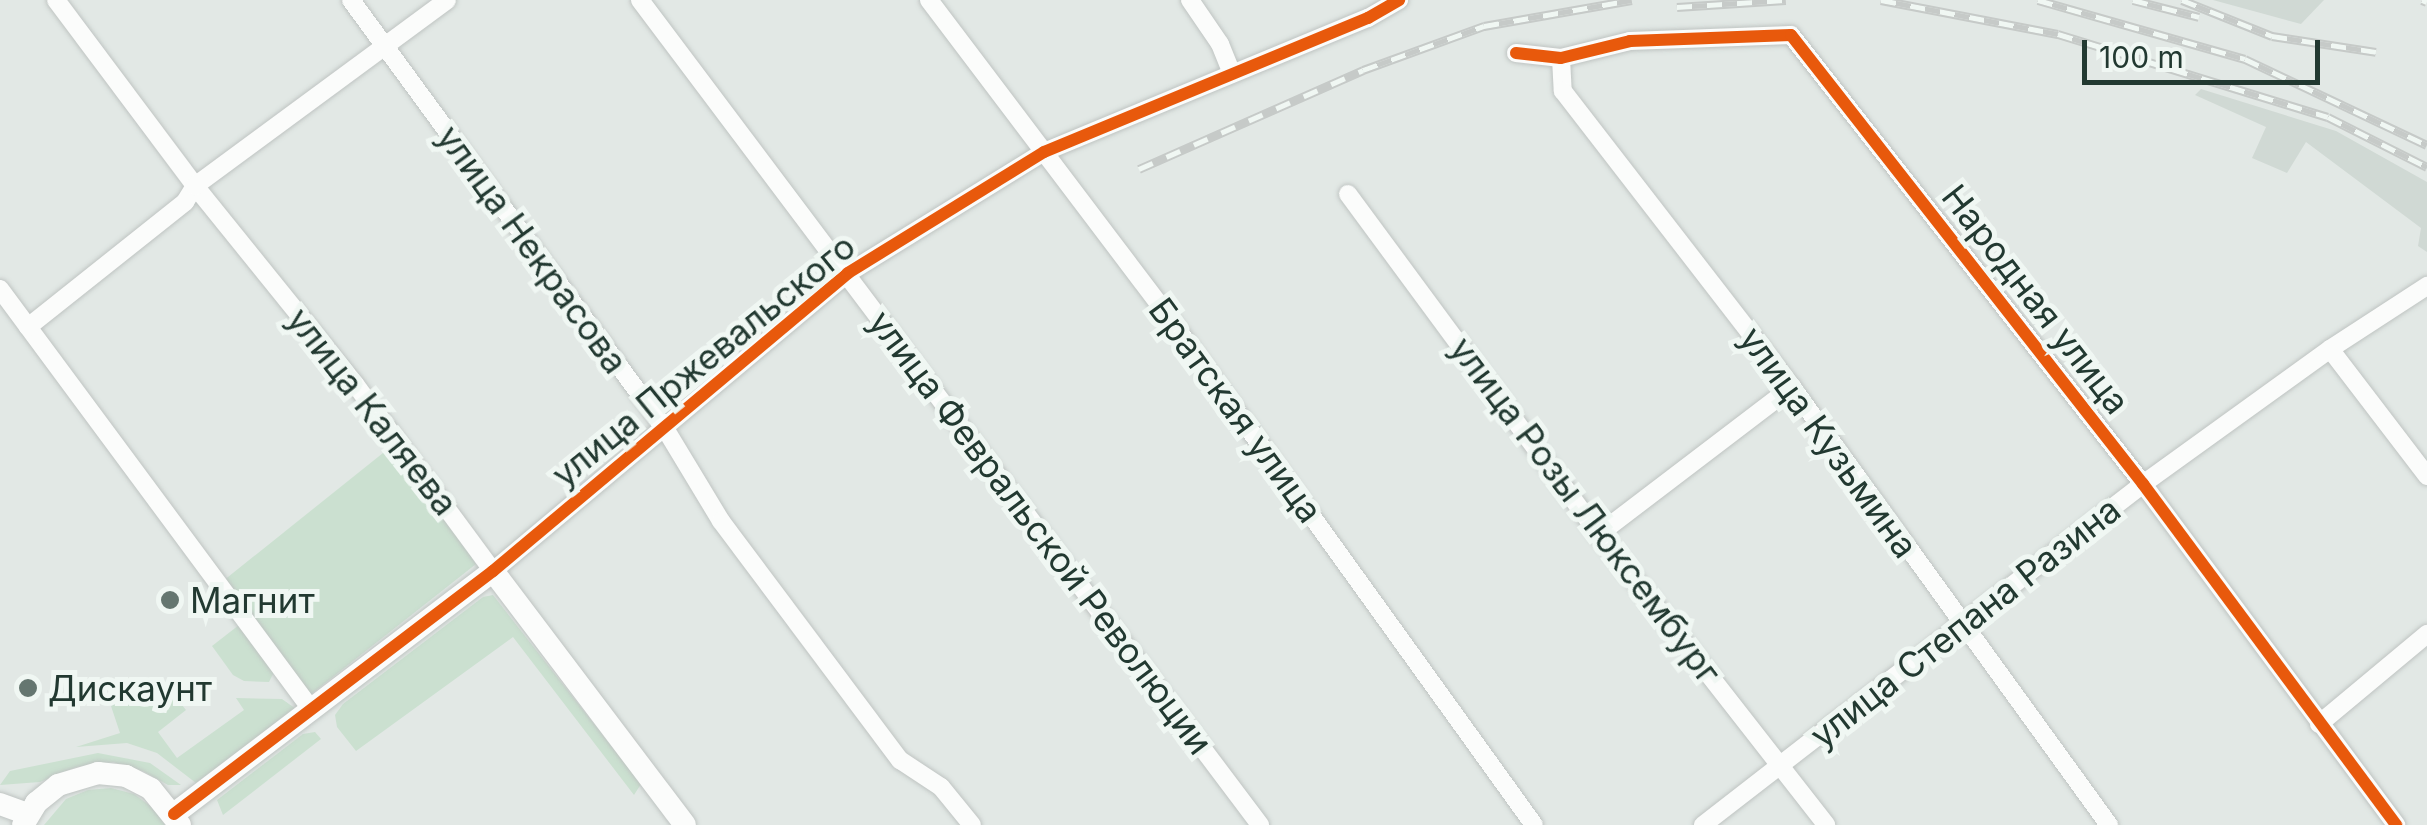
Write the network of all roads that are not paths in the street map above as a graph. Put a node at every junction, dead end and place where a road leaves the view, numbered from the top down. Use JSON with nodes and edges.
{"nodes":[{"id":1,"x":56,"y":0,"type":"edge"},
{"id":2,"x":350,"y":0,"type":"edge"},
{"id":3,"x":447,"y":0,"type":"edge"},
{"id":4,"x":640,"y":0,"type":"edge"},
{"id":5,"x":930,"y":0,"type":"edge"},
{"id":6,"x":1190,"y":0,"type":"edge"},
{"id":7,"x":1399,"y":0,"type":"edge"},
{"id":8,"x":385,"y":47,"type":"junction"},
{"id":9,"x":1516,"y":53,"type":"dead end"},
{"id":10,"x":1560,"y":58,"type":"junction"},
{"id":11,"x":1232,"y":74,"type":"junction"},
{"id":12,"x":1044,"y":152,"type":"junction"},
{"id":13,"x":196,"y":186,"type":"junction"},
{"id":14,"x":1348,"y":194,"type":"dead end"},
{"id":15,"x":848,"y":273,"type":"junction"},
{"id":16,"x":2427,"y":286,"type":"edge"},
{"id":17,"x":0,"y":290,"type":"edge"},
{"id":18,"x":28,"y":327,"type":"junction"},
{"id":19,"x":2330,"y":349,"type":"junction"},
{"id":20,"x":1792,"y":387,"type":"junction"},
{"id":21,"x":666,"y":430,"type":"junction"},
{"id":22,"x":2427,"y":476,"type":"edge"},
{"id":23,"x":2143,"y":484,"type":"junction"},
{"id":24,"x":1599,"y":534,"type":"junction"},
{"id":25,"x":493,"y":570,"type":"junction"},
{"id":26,"x":1960,"y":623,"type":"junction"},
{"id":27,"x":2427,"y":634,"type":"edge"},
{"id":28,"x":311,"y":709,"type":"junction"},
{"id":29,"x":2320,"y":724,"type":"junction"},
{"id":30,"x":1781,"y":765,"type":"junction"},
{"id":31,"x":0,"y":804,"type":"edge"},
{"id":32,"x":177,"y":819,"type":"edge"},
{"id":33,"x":25,"y":820,"type":"edge"},
{"id":34,"x":685,"y":825,"type":"edge"},
{"id":35,"x":972,"y":825,"type":"edge"},
{"id":36,"x":1260,"y":825,"type":"edge"},
{"id":37,"x":1534,"y":825,"type":"edge"},
{"id":38,"x":1703,"y":825,"type":"edge"},
{"id":39,"x":1826,"y":825,"type":"edge"},
{"id":40,"x":2109,"y":825,"type":"edge"},
{"id":41,"x":2396,"y":825,"type":"edge"}],
"edges":[{"from":1,"to":13,"type":"street","name":"улица Каляева"},
{"from":2,"to":8,"type":"street","name":"улица Некрасова"},
{"from":3,"to":8,"type":"street"},
{"from":4,"to":15,"type":"street","name":"улица Февральской Революции"},
{"from":5,"to":12,"type":"street","name":"Братская улица"},
{"from":6,"to":11,"type":"street"},
{"from":7,"to":11,"type":"street","name":"улица Пржевальского"},
{"from":8,"to":13,"type":"street"},
{"from":8,"to":21,"type":"street","name":"улица Некрасова"},
{"from":9,"to":10,"type":"street","name":"Народная улица"},
{"from":10,"to":20,"type":"street","name":"улица Кузьмина"},
{"from":10,"to":23,"type":"street","name":"Народная улица"},
{"from":11,"to":12,"type":"street","name":"улица Пржевальского"},
{"from":12,"to":15,"type":"street","name":"улица Пржевальского"},
{"from":12,"to":37,"type":"street","name":"Братская улица"},
{"from":13,"to":18,"type":"street"},
{"from":13,"to":25,"type":"street","name":"улица Каляева"},
{"from":14,"to":24,"type":"street","name":"улица Розы Люксембург"},
{"from":15,"to":21,"type":"street","name":"улица Пржевальского"},
{"from":15,"to":36,"type":"street","name":"улица Февральской Революции"},
{"from":16,"to":19,"type":"street","name":"улица Степана Разина"},
{"from":17,"to":18,"type":"street"},
{"from":18,"to":28,"type":"street"},
{"from":19,"to":22,"type":"street"},
{"from":19,"to":23,"type":"street","name":"улица Степана Разина"},
{"from":20,"to":24,"type":"street"},
{"from":20,"to":26,"type":"street","name":"улица Кузьмина"},
{"from":21,"to":25,"type":"street","name":"улица Пржевальского"},
{"from":21,"to":35,"type":"street","name":"улица Некрасова"},
{"from":23,"to":26,"type":"street","name":"улица Степана Разина"},
{"from":23,"to":29,"type":"street","name":"Народная улица"},
{"from":24,"to":30,"type":"street","name":"улица Розы Люксембург"},
{"from":25,"to":28,"type":"street","name":"улица Пржевальского"},
{"from":25,"to":34,"type":"street","name":"улица Каляева"},
{"from":26,"to":30,"type":"street","name":"улица Степана Разина"},
{"from":26,"to":40,"type":"street","name":"улица Кузьмина"},
{"from":27,"to":29,"type":"street"},
{"from":28,"to":32,"type":"street","name":"улица Пржевальского"},
{"from":29,"to":41,"type":"street","name":"Народная улица"},
{"from":30,"to":38,"type":"street","name":"улица Степана Разина"},
{"from":30,"to":39,"type":"street","name":"улица Розы Люксембург"},
{"from":31,"to":33,"type":"street"},
{"from":32,"to":33,"type":"street"}]}
